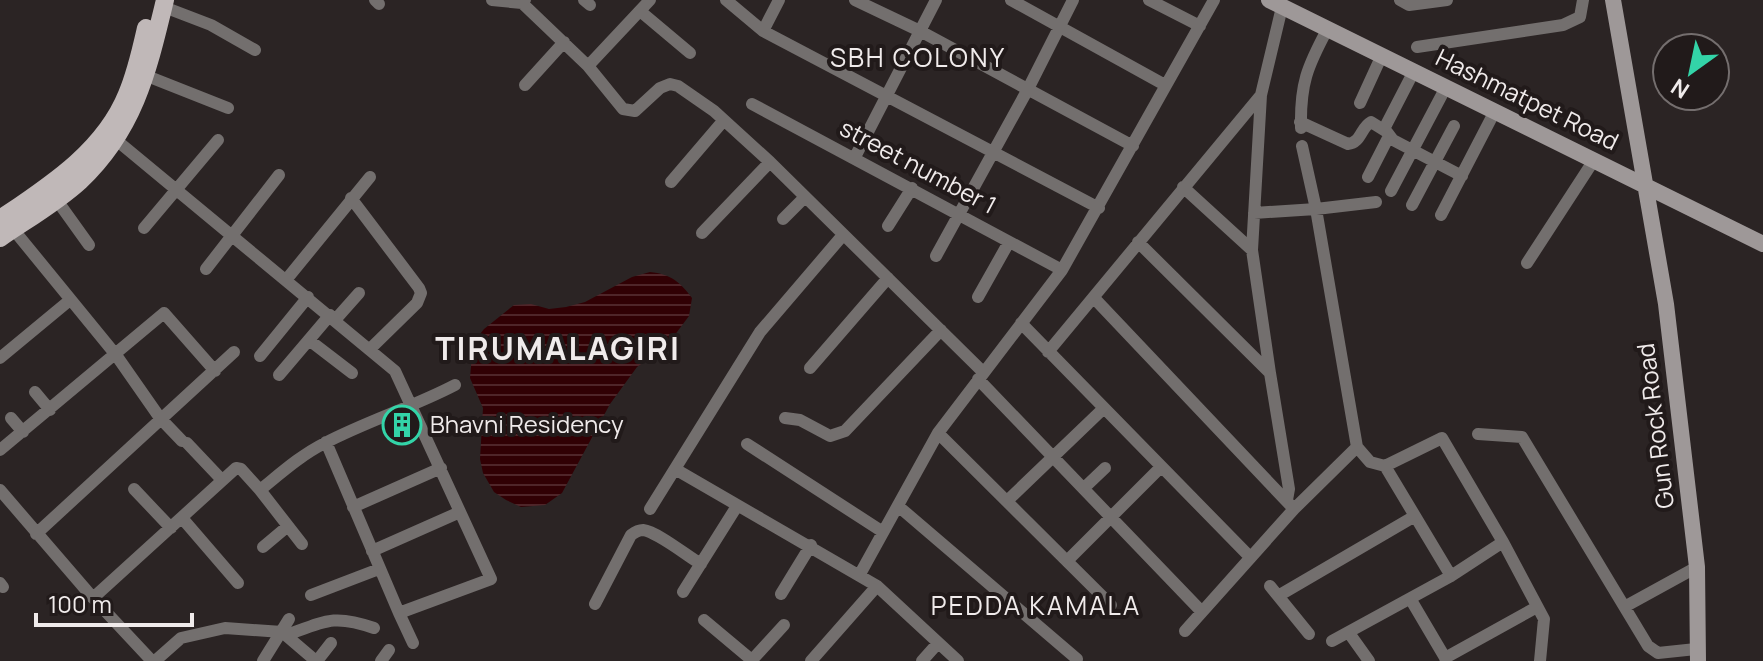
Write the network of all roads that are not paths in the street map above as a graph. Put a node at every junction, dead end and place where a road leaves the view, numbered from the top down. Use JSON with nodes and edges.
{"nodes":[{"id":1,"x":492,"y":0,"type":"edge"},
{"id":2,"x":650,"y":0,"type":"edge"},
{"id":3,"x":726,"y":0,"type":"edge"},
{"id":4,"x":779,"y":0,"type":"edge"},
{"id":5,"x":855,"y":0,"type":"edge"},
{"id":6,"x":936,"y":0,"type":"edge"},
{"id":7,"x":1011,"y":0,"type":"edge"},
{"id":8,"x":1073,"y":0,"type":"edge"},
{"id":9,"x":1149,"y":0,"type":"edge"},
{"id":10,"x":1214,"y":0,"type":"edge"},
{"id":11,"x":1400,"y":0,"type":"edge"},
{"id":12,"x":1447,"y":0,"type":"edge"},
{"id":13,"x":1583,"y":0,"type":"edge"},
{"id":14,"x":1613,"y":0,"type":"edge"},
{"id":15,"x":524,"y":1,"type":"edge"},
{"id":16,"x":161,"y":2,"type":"edge"},
{"id":17,"x":1276,"y":4,"type":"edge"},
{"id":18,"x":640,"y":11,"type":"junction"},
{"id":19,"x":1059,"y":25,"type":"junction"},
{"id":20,"x":1200,"y":26,"type":"junction"},
{"id":21,"x":1328,"y":28,"type":"junction"},
{"id":22,"x":763,"y":31,"type":"junction"},
{"id":23,"x":920,"y":31,"type":"junction"},
{"id":24,"x":564,"y":42,"type":"junction"},
{"id":25,"x":1417,"y":47,"type":"dead end"},
{"id":26,"x":255,"y":50,"type":"dead end"},
{"id":27,"x":690,"y":53,"type":"dead end"},
{"id":28,"x":1382,"y":55,"type":"junction"},
{"id":29,"x":588,"y":66,"type":"junction"},
{"id":30,"x":1414,"y":71,"type":"junction"},
{"id":31,"x":147,"y":76,"type":"junction"},
{"id":32,"x":525,"y":85,"type":"dead end"},
{"id":33,"x":1165,"y":85,"type":"junction"},
{"id":34,"x":1446,"y":87,"type":"junction"},
{"id":35,"x":1028,"y":89,"type":"junction"},
{"id":36,"x":885,"y":95,"type":"junction"},
{"id":37,"x":1261,"y":95,"type":"junction"},
{"id":38,"x":1360,"y":103,"type":"dead end"},
{"id":39,"x":752,"y":104,"type":"dead end"},
{"id":40,"x":228,"y":108,"type":"dead end"},
{"id":41,"x":1495,"y":111,"type":"junction"},
{"id":42,"x":724,"y":120,"type":"junction"},
{"id":43,"x":1454,"y":126,"type":"dead end"},
{"id":44,"x":1387,"y":133,"type":"junction"},
{"id":45,"x":115,"y":139,"type":"junction"},
{"id":46,"x":218,"y":140,"type":"dead end"},
{"id":47,"x":1133,"y":146,"type":"junction"},
{"id":48,"x":1302,"y":146,"type":"dead end"},
{"id":49,"x":992,"y":150,"type":"junction"},
{"id":50,"x":1415,"y":150,"type":"junction"},
{"id":51,"x":855,"y":157,"type":"junction"},
{"id":52,"x":1594,"y":160,"type":"junction"},
{"id":53,"x":1435,"y":161,"type":"junction"},
{"id":54,"x":770,"y":162,"type":"junction"},
{"id":55,"x":279,"y":175,"type":"dead end"},
{"id":56,"x":1462,"y":176,"type":"junction"},
{"id":57,"x":370,"y":177,"type":"dead end"},
{"id":58,"x":1368,"y":177,"type":"dead end"},
{"id":59,"x":671,"y":182,"type":"dead end"},
{"id":60,"x":1647,"y":186,"type":"junction"},
{"id":61,"x":1183,"y":187,"type":"junction"},
{"id":62,"x":177,"y":188,"type":"junction"},
{"id":63,"x":912,"y":188,"type":"junction"},
{"id":64,"x":1391,"y":191,"type":"dead end"},
{"id":65,"x":805,"y":197,"type":"junction"},
{"id":66,"x":351,"y":198,"type":"junction"},
{"id":67,"x":56,"y":199,"type":"junction"},
{"id":68,"x":1376,"y":202,"type":"dead end"},
{"id":69,"x":1412,"y":205,"type":"dead end"},
{"id":70,"x":1099,"y":208,"type":"junction"},
{"id":71,"x":1316,"y":209,"type":"junction"},
{"id":72,"x":958,"y":213,"type":"junction"},
{"id":73,"x":1254,"y":213,"type":"junction"},
{"id":74,"x":1441,"y":215,"type":"dead end"},
{"id":75,"x":783,"y":219,"type":"dead end"},
{"id":76,"x":888,"y":226,"type":"dead end"},
{"id":77,"x":144,"y":228,"type":"dead end"},
{"id":78,"x":4,"y":229,"type":"edge"},
{"id":79,"x":702,"y":233,"type":"dead end"},
{"id":80,"x":233,"y":234,"type":"junction"},
{"id":81,"x":843,"y":235,"type":"junction"},
{"id":82,"x":1009,"y":242,"type":"junction"},
{"id":83,"x":1138,"y":242,"type":"junction"},
{"id":84,"x":1763,"y":244,"type":"edge"},
{"id":85,"x":89,"y":245,"type":"dead end"},
{"id":86,"x":1252,"y":250,"type":"junction"},
{"id":87,"x":936,"y":256,"type":"dead end"},
{"id":88,"x":1527,"y":263,"type":"dead end"},
{"id":89,"x":206,"y":269,"type":"dead end"},
{"id":90,"x":1062,"y":270,"type":"junction"},
{"id":91,"x":888,"y":278,"type":"junction"},
{"id":92,"x":286,"y":280,"type":"junction"},
{"id":93,"x":359,"y":293,"type":"dead end"},
{"id":94,"x":308,"y":297,"type":"junction"},
{"id":95,"x":978,"y":297,"type":"dead end"},
{"id":96,"x":1094,"y":298,"type":"junction"},
{"id":97,"x":70,"y":300,"type":"junction"},
{"id":98,"x":332,"y":317,"type":"junction"},
{"id":99,"x":1021,"y":323,"type":"junction"},
{"id":100,"x":941,"y":330,"type":"junction"},
{"id":101,"x":309,"y":340,"type":"junction"},
{"id":102,"x":370,"y":349,"type":"junction"},
{"id":103,"x":234,"y":352,"type":"dead end"},
{"id":104,"x":1048,"y":352,"type":"junction"},
{"id":105,"x":116,"y":355,"type":"junction"},
{"id":106,"x":260,"y":356,"type":"dead end"},
{"id":107,"x":0,"y":358,"type":"edge"},
{"id":108,"x":810,"y":368,"type":"dead end"},
{"id":109,"x":215,"y":371,"type":"junction"},
{"id":110,"x":352,"y":373,"type":"dead end"},
{"id":111,"x":1270,"y":373,"type":"junction"},
{"id":112,"x":279,"y":375,"type":"dead end"},
{"id":113,"x":980,"y":375,"type":"junction"},
{"id":114,"x":455,"y":385,"type":"dead end"},
{"id":115,"x":35,"y":392,"type":"dead end"},
{"id":116,"x":413,"y":407,"type":"junction"},
{"id":117,"x":1104,"y":408,"type":"junction"},
{"id":118,"x":50,"y":410,"type":"junction"},
{"id":119,"x":11,"y":418,"type":"dead end"},
{"id":120,"x":160,"y":418,"type":"junction"},
{"id":121,"x":785,"y":418,"type":"dead end"},
{"id":122,"x":23,"y":432,"type":"junction"},
{"id":123,"x":938,"y":433,"type":"junction"},
{"id":124,"x":1478,"y":434,"type":"dead end"},
{"id":125,"x":326,"y":442,"type":"junction"},
{"id":126,"x":747,"y":444,"type":"dead end"},
{"id":127,"x":1357,"y":447,"type":"junction"},
{"id":128,"x":0,"y":450,"type":"edge"},
{"id":129,"x":1054,"y":458,"type":"junction"},
{"id":130,"x":1385,"y":466,"type":"junction"},
{"id":131,"x":1161,"y":467,"type":"junction"},
{"id":132,"x":441,"y":468,"type":"junction"},
{"id":133,"x":1105,"y":468,"type":"dead end"},
{"id":134,"x":675,"y":469,"type":"junction"},
{"id":135,"x":222,"y":480,"type":"junction"},
{"id":136,"x":1084,"y":488,"type":"junction"},
{"id":137,"x":134,"y":489,"type":"dead end"},
{"id":138,"x":0,"y":490,"type":"edge"},
{"id":139,"x":260,"y":490,"type":"junction"},
{"id":140,"x":1007,"y":501,"type":"junction"},
{"id":141,"x":1291,"y":505,"type":"junction"},
{"id":142,"x":737,"y":506,"type":"junction"},
{"id":143,"x":898,"y":506,"type":"junction"},
{"id":144,"x":353,"y":507,"type":"junction"},
{"id":145,"x":650,"y":509,"type":"dead end"},
{"id":146,"x":460,"y":512,"type":"junction"},
{"id":147,"x":1415,"y":516,"type":"junction"},
{"id":148,"x":182,"y":518,"type":"junction"},
{"id":149,"x":1111,"y":518,"type":"junction"},
{"id":150,"x":288,"y":526,"type":"junction"},
{"id":151,"x":171,"y":528,"type":"junction"},
{"id":152,"x":883,"y":532,"type":"junction"},
{"id":153,"x":36,"y":534,"type":"junction"},
{"id":154,"x":1503,"y":542,"type":"junction"},
{"id":155,"x":302,"y":544,"type":"dead end"},
{"id":156,"x":811,"y":545,"type":"junction"},
{"id":157,"x":263,"y":547,"type":"dead end"},
{"id":158,"x":372,"y":551,"type":"junction"},
{"id":159,"x":1250,"y":557,"type":"junction"},
{"id":160,"x":1067,"y":561,"type":"junction"},
{"id":161,"x":701,"y":564,"type":"junction"},
{"id":162,"x":1697,"y":567,"type":"junction"},
{"id":163,"x":379,"y":569,"type":"junction"},
{"id":164,"x":860,"y":574,"type":"junction"},
{"id":165,"x":1451,"y":576,"type":"junction"},
{"id":166,"x":238,"y":583,"type":"dead end"},
{"id":167,"x":877,"y":586,"type":"junction"},
{"id":168,"x":683,"y":592,"type":"dead end"},
{"id":169,"x":781,"y":594,"type":"dead end"},
{"id":170,"x":311,"y":595,"type":"dead end"},
{"id":171,"x":93,"y":598,"type":"junction"},
{"id":172,"x":1411,"y":600,"type":"junction"},
{"id":173,"x":595,"y":604,"type":"dead end"},
{"id":174,"x":1111,"y":605,"type":"dead end"},
{"id":175,"x":1626,"y":606,"type":"junction"},
{"id":176,"x":1537,"y":607,"type":"junction"},
{"id":177,"x":1202,"y":612,"type":"junction"},
{"id":178,"x":399,"y":613,"type":"junction"},
{"id":179,"x":289,"y":619,"type":"dead end"},
{"id":180,"x":704,"y":620,"type":"dead end"},
{"id":181,"x":784,"y":625,"type":"dead end"},
{"id":182,"x":374,"y":628,"type":"dead end"},
{"id":183,"x":1185,"y":631,"type":"dead end"},
{"id":184,"x":1349,"y":633,"type":"junction"},
{"id":185,"x":284,"y":634,"type":"junction"},
{"id":186,"x":1309,"y":634,"type":"dead end"},
{"id":187,"x":1332,"y":641,"type":"dead end"},
{"id":188,"x":331,"y":643,"type":"dead end"},
{"id":189,"x":413,"y":643,"type":"dead end"},
{"id":190,"x":938,"y":643,"type":"junction"},
{"id":191,"x":389,"y":650,"type":"dead end"},
{"id":192,"x":1697,"y":655,"type":"edge"},
{"id":193,"x":1659,"y":657,"type":"edge"},
{"id":194,"x":1077,"y":659,"type":"dead end"},
{"id":195,"x":1446,"y":659,"type":"edge"},
{"id":196,"x":314,"y":660,"type":"edge"},
{"id":197,"x":752,"y":660,"type":"edge"},
{"id":198,"x":153,"y":661,"type":"edge"},
{"id":199,"x":263,"y":661,"type":"edge"},
{"id":200,"x":381,"y":661,"type":"edge"},
{"id":201,"x":811,"y":661,"type":"edge"},
{"id":202,"x":922,"y":661,"type":"edge"},
{"id":203,"x":958,"y":661,"type":"edge"},
{"id":204,"x":1369,"y":661,"type":"edge"},
{"id":205,"x":1540,"y":661,"type":"edge"}],
"edges":[{"from":1,"to":15,"type":"street"},
{"from":2,"to":18,"type":"street"},
{"from":3,"to":22,"type":"street"},
{"from":4,"to":22,"type":"street"},
{"from":5,"to":23,"type":"street"},
{"from":6,"to":23,"type":"street"},
{"from":7,"to":19,"type":"street"},
{"from":8,"to":19,"type":"street"},
{"from":9,"to":20,"type":"street"},
{"from":10,"to":20,"type":"street"},
{"from":11,"to":12,"type":"street"},
{"from":13,"to":25,"type":"street"},
{"from":14,"to":60,"type":"main road","name":"Gun Rock Road"},
{"from":15,"to":24,"type":"street"},
{"from":16,"to":26,"type":"street"},
{"from":16,"to":31,"type":"main road"},
{"from":16,"to":78,"type":"main road"},
{"from":17,"to":21,"type":"main road","name":"Hashmatpet Road"},
{"from":17,"to":37,"type":"street"},
{"from":18,"to":27,"type":"street"},
{"from":18,"to":29,"type":"street"},
{"from":19,"to":33,"type":"street"},
{"from":19,"to":35,"type":"street"},
{"from":20,"to":33,"type":"street"},
{"from":21,"to":28,"type":"main road","name":"Hashmatpet Road"},
{"from":21,"to":44,"type":"street"},
{"from":22,"to":36,"type":"street"},
{"from":23,"to":35,"type":"street"},
{"from":23,"to":36,"type":"street"},
{"from":24,"to":29,"type":"street"},
{"from":24,"to":32,"type":"street"},
{"from":28,"to":30,"type":"main road","name":"Hashmatpet Road"},
{"from":28,"to":38,"type":"street"},
{"from":29,"to":42,"type":"street"},
{"from":30,"to":34,"type":"main road","name":"Hashmatpet Road"},
{"from":30,"to":44,"type":"street"},
{"from":31,"to":40,"type":"street"},
{"from":31,"to":45,"type":"main road"},
{"from":33,"to":47,"type":"street"},
{"from":34,"to":41,"type":"main road","name":"Hashmatpet Road"},
{"from":34,"to":50,"type":"street"},
{"from":35,"to":47,"type":"street"},
{"from":35,"to":49,"type":"street"},
{"from":36,"to":49,"type":"street"},
{"from":36,"to":51,"type":"street"},
{"from":37,"to":61,"type":"street"},
{"from":37,"to":73,"type":"street"},
{"from":39,"to":51,"type":"street","name":"street number 1"},
{"from":41,"to":52,"type":"main road","name":"Hashmatpet Road"},
{"from":41,"to":56,"type":"street"},
{"from":42,"to":54,"type":"street"},
{"from":42,"to":59,"type":"street"},
{"from":43,"to":53,"type":"street"},
{"from":44,"to":50,"type":"street"},
{"from":44,"to":58,"type":"street"},
{"from":45,"to":62,"type":"street"},
{"from":45,"to":67,"type":"main road"},
{"from":46,"to":62,"type":"street"},
{"from":47,"to":70,"type":"street"},
{"from":48,"to":71,"type":"street"},
{"from":49,"to":70,"type":"street"},
{"from":49,"to":72,"type":"street"},
{"from":50,"to":53,"type":"street"},
{"from":50,"to":64,"type":"street"},
{"from":51,"to":63,"type":"street","name":"street number 1"},
{"from":52,"to":60,"type":"main road","name":"Hashmatpet Road"},
{"from":52,"to":88,"type":"street"},
{"from":53,"to":56,"type":"street"},
{"from":53,"to":69,"type":"street"},
{"from":54,"to":65,"type":"street"},
{"from":54,"to":79,"type":"street"},
{"from":55,"to":80,"type":"street"},
{"from":56,"to":74,"type":"street"},
{"from":57,"to":66,"type":"street"},
{"from":60,"to":84,"type":"main road","name":"Hashmatpet Road"},
{"from":60,"to":162,"type":"main road","name":"Gun Rock Road"},
{"from":61,"to":83,"type":"street"},
{"from":61,"to":86,"type":"street"},
{"from":62,"to":77,"type":"street"},
{"from":62,"to":80,"type":"street"},
{"from":63,"to":72,"type":"street","name":"street number 1"},
{"from":63,"to":76,"type":"street"},
{"from":65,"to":75,"type":"street"},
{"from":65,"to":81,"type":"street"},
{"from":66,"to":92,"type":"street"},
{"from":66,"to":102,"type":"street"},
{"from":67,"to":78,"type":"main road"},
{"from":67,"to":85,"type":"street"},
{"from":68,"to":71,"type":"street"},
{"from":70,"to":90,"type":"street"},
{"from":71,"to":73,"type":"street"},
{"from":71,"to":127,"type":"street"},
{"from":72,"to":82,"type":"street","name":"street number 1"},
{"from":72,"to":87,"type":"street"},
{"from":73,"to":86,"type":"street"},
{"from":78,"to":97,"type":"street"},
{"from":80,"to":89,"type":"street"},
{"from":80,"to":92,"type":"street"},
{"from":81,"to":91,"type":"street"},
{"from":81,"to":134,"type":"street"},
{"from":82,"to":90,"type":"street","name":"street number 1"},
{"from":82,"to":95,"type":"street"},
{"from":83,"to":96,"type":"street"},
{"from":83,"to":111,"type":"street"},
{"from":86,"to":111,"type":"street"},
{"from":90,"to":99,"type":"street"},
{"from":91,"to":100,"type":"street"},
{"from":91,"to":108,"type":"street"},
{"from":92,"to":94,"type":"street"},
{"from":93,"to":98,"type":"street"},
{"from":94,"to":98,"type":"street"},
{"from":94,"to":106,"type":"street"},
{"from":96,"to":104,"type":"street"},
{"from":96,"to":141,"type":"street"},
{"from":97,"to":105,"type":"street"},
{"from":97,"to":107,"type":"street"},
{"from":98,"to":101,"type":"street"},
{"from":98,"to":102,"type":"street"},
{"from":99,"to":104,"type":"street"},
{"from":99,"to":113,"type":"street"},
{"from":100,"to":113,"type":"street"},
{"from":100,"to":121,"type":"street"},
{"from":101,"to":110,"type":"street"},
{"from":101,"to":112,"type":"street"},
{"from":102,"to":116,"type":"street"},
{"from":103,"to":109,"type":"street"},
{"from":104,"to":117,"type":"street"},
{"from":105,"to":109,"type":"street"},
{"from":105,"to":118,"type":"street"},
{"from":105,"to":120,"type":"street"},
{"from":109,"to":120,"type":"street"},
{"from":111,"to":141,"type":"street"},
{"from":113,"to":123,"type":"street"},
{"from":113,"to":129,"type":"street"},
{"from":114,"to":116,"type":"street"},
{"from":115,"to":118,"type":"street"},
{"from":116,"to":125,"type":"street"},
{"from":116,"to":132,"type":"street"},
{"from":117,"to":129,"type":"street"},
{"from":117,"to":131,"type":"street"},
{"from":118,"to":122,"type":"street"},
{"from":119,"to":122,"type":"street"},
{"from":120,"to":135,"type":"street"},
{"from":120,"to":153,"type":"street"},
{"from":122,"to":128,"type":"street"},
{"from":123,"to":140,"type":"street"},
{"from":123,"to":143,"type":"street"},
{"from":124,"to":175,"type":"street"},
{"from":125,"to":139,"type":"street"},
{"from":125,"to":144,"type":"street"},
{"from":126,"to":152,"type":"street"},
{"from":127,"to":130,"type":"street"},
{"from":127,"to":141,"type":"street"},
{"from":129,"to":136,"type":"street"},
{"from":129,"to":140,"type":"street"},
{"from":130,"to":147,"type":"street"},
{"from":130,"to":154,"type":"street"},
{"from":131,"to":149,"type":"street"},
{"from":131,"to":159,"type":"street"},
{"from":132,"to":144,"type":"street"},
{"from":132,"to":146,"type":"street"},
{"from":133,"to":136,"type":"street"},
{"from":134,"to":142,"type":"street"},
{"from":134,"to":145,"type":"street"},
{"from":135,"to":139,"type":"street"},
{"from":135,"to":148,"type":"street"},
{"from":136,"to":149,"type":"street"},
{"from":137,"to":151,"type":"street"},
{"from":138,"to":153,"type":"street"},
{"from":139,"to":150,"type":"street"},
{"from":140,"to":160,"type":"street"},
{"from":141,"to":159,"type":"street"},
{"from":142,"to":156,"type":"street"},
{"from":142,"to":161,"type":"street"},
{"from":143,"to":152,"type":"street"},
{"from":143,"to":194,"type":"street"},
{"from":144,"to":158,"type":"street"},
{"from":146,"to":158,"type":"street"},
{"from":146,"to":178,"type":"street"},
{"from":147,"to":165,"type":"street"},
{"from":147,"to":186,"type":"street"},
{"from":148,"to":151,"type":"street"},
{"from":148,"to":166,"type":"street"},
{"from":149,"to":160,"type":"street"},
{"from":149,"to":177,"type":"street"},
{"from":150,"to":155,"type":"street"},
{"from":150,"to":157,"type":"street"},
{"from":151,"to":171,"type":"street"},
{"from":152,"to":164,"type":"street"},
{"from":153,"to":171,"type":"street"},
{"from":154,"to":165,"type":"street"},
{"from":154,"to":176,"type":"street"},
{"from":156,"to":164,"type":"street"},
{"from":156,"to":169,"type":"street"},
{"from":158,"to":163,"type":"street"},
{"from":159,"to":177,"type":"street"},
{"from":160,"to":174,"type":"street"},
{"from":161,"to":168,"type":"street"},
{"from":161,"to":173,"type":"street"},
{"from":162,"to":175,"type":"street"},
{"from":162,"to":192,"type":"main road","name":"Gun Rock Road"},
{"from":163,"to":170,"type":"street"},
{"from":163,"to":178,"type":"street"},
{"from":164,"to":167,"type":"street"},
{"from":165,"to":172,"type":"street"},
{"from":167,"to":190,"type":"street"},
{"from":167,"to":201,"type":"street"},
{"from":171,"to":198,"type":"street"},
{"from":172,"to":184,"type":"street"},
{"from":172,"to":195,"type":"street"},
{"from":175,"to":193,"type":"street"},
{"from":176,"to":195,"type":"street"},
{"from":176,"to":205,"type":"street"},
{"from":177,"to":183,"type":"street"},
{"from":178,"to":189,"type":"street"},
{"from":179,"to":185,"type":"street"},
{"from":180,"to":197,"type":"street"},
{"from":181,"to":197,"type":"street"},
{"from":182,"to":185,"type":"street"},
{"from":184,"to":187,"type":"street"},
{"from":184,"to":204,"type":"street"},
{"from":185,"to":196,"type":"street"},
{"from":185,"to":198,"type":"street"},
{"from":185,"to":199,"type":"street"},
{"from":188,"to":196,"type":"street"},
{"from":190,"to":202,"type":"street"},
{"from":190,"to":203,"type":"street"},
{"from":191,"to":200,"type":"street"},
{"from":192,"to":193,"type":"street"}]}
